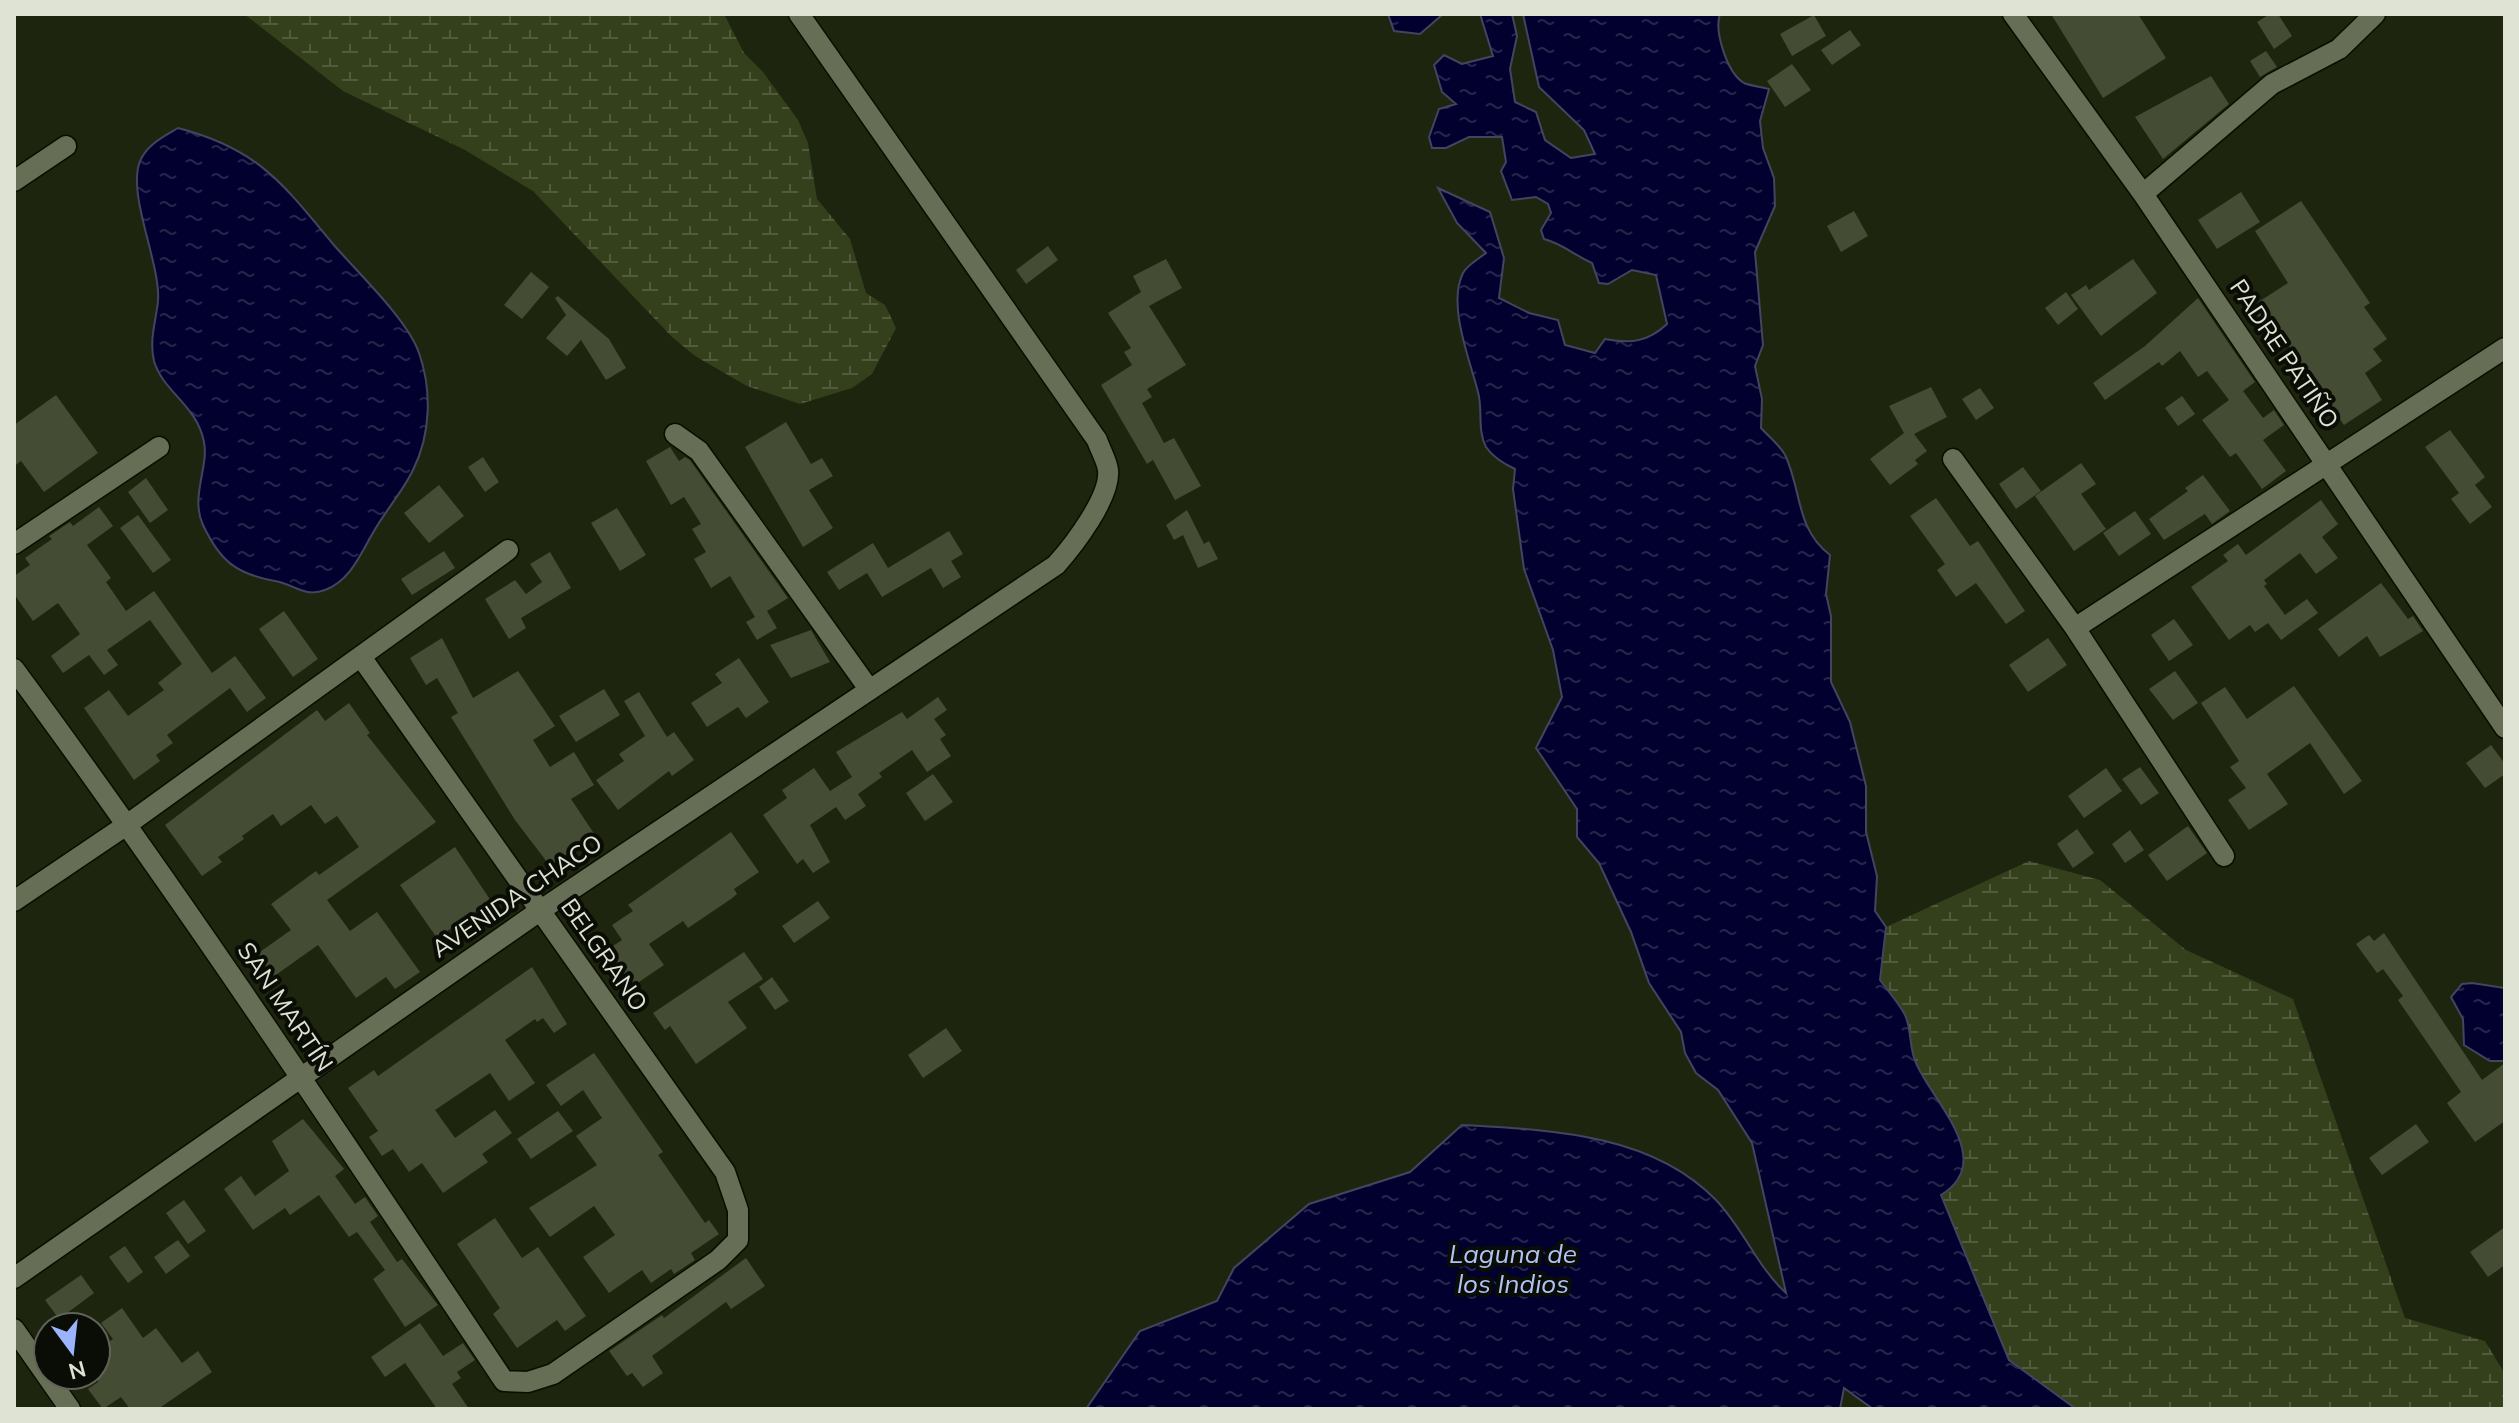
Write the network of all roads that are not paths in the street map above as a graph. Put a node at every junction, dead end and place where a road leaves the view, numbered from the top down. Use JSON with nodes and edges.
{"nodes":[{"id":1,"x":799,"y":14,"type":"edge"},
{"id":2,"x":2013,"y":14,"type":"edge"},
{"id":3,"x":2375,"y":14,"type":"edge"},
{"id":4,"x":66,"y":146,"type":"dead end"},
{"id":5,"x":14,"y":181,"type":"edge"},
{"id":6,"x":2143,"y":194,"type":"junction"},
{"id":7,"x":2505,"y":348,"type":"edge"},
{"id":8,"x":675,"y":434,"type":"dead end"},
{"id":9,"x":159,"y":447,"type":"dead end"},
{"id":10,"x":1953,"y":459,"type":"dead end"},
{"id":11,"x":2329,"y":466,"type":"junction"},
{"id":12,"x":14,"y":544,"type":"edge"},
{"id":13,"x":508,"y":550,"type":"dead end"},
{"id":14,"x":2075,"y":628,"type":"junction"},
{"id":15,"x":361,"y":657,"type":"junction"},
{"id":16,"x":14,"y":669,"type":"edge"},
{"id":17,"x":869,"y":689,"type":"junction"},
{"id":18,"x":2503,"y":721,"type":"edge"},
{"id":19,"x":128,"y":824,"type":"junction"},
{"id":20,"x":2224,"y":856,"type":"dead end"},
{"id":21,"x":14,"y":901,"type":"edge"},
{"id":22,"x":541,"y":910,"type":"junction"},
{"id":23,"x":301,"y":1077,"type":"junction"},
{"id":24,"x":14,"y":1278,"type":"edge"},
{"id":25,"x":14,"y":1329,"type":"edge"},
{"id":26,"x":504,"y":1381,"type":"joint"},
{"id":27,"x":70,"y":1409,"type":"edge"}],
"edges":[{"from":1,"to":17,"type":"street","name":"AVENIDA CHACO"},
{"from":2,"to":6,"type":"street","name":"PADRE PATIÑO"},
{"from":3,"to":6,"type":"street"},
{"from":4,"to":5,"type":"street"},
{"from":6,"to":11,"type":"street","name":"PADRE PATIÑO"},
{"from":7,"to":11,"type":"street"},
{"from":8,"to":17,"type":"street"},
{"from":9,"to":12,"type":"street"},
{"from":10,"to":14,"type":"street"},
{"from":11,"to":14,"type":"street"},
{"from":11,"to":18,"type":"street","name":"PADRE PATIÑO"},
{"from":13,"to":15,"type":"street"},
{"from":14,"to":20,"type":"street"},
{"from":15,"to":19,"type":"street"},
{"from":15,"to":22,"type":"street","name":"BELGRANO"},
{"from":16,"to":19,"type":"street","name":"SAN MARTÍN"},
{"from":17,"to":22,"type":"street","name":"AVENIDA CHACO"},
{"from":19,"to":21,"type":"street"},
{"from":19,"to":23,"type":"street","name":"SAN MARTÍN"},
{"from":22,"to":23,"type":"street","name":"AVENIDA CHACO"},
{"from":22,"to":26,"type":"street","name":"BELGRANO"},
{"from":23,"to":24,"type":"street","name":"AVENIDA CHACO"},
{"from":23,"to":26,"type":"street","name":"SAN MARTÍN"},
{"from":25,"to":27,"type":"street"}]}
